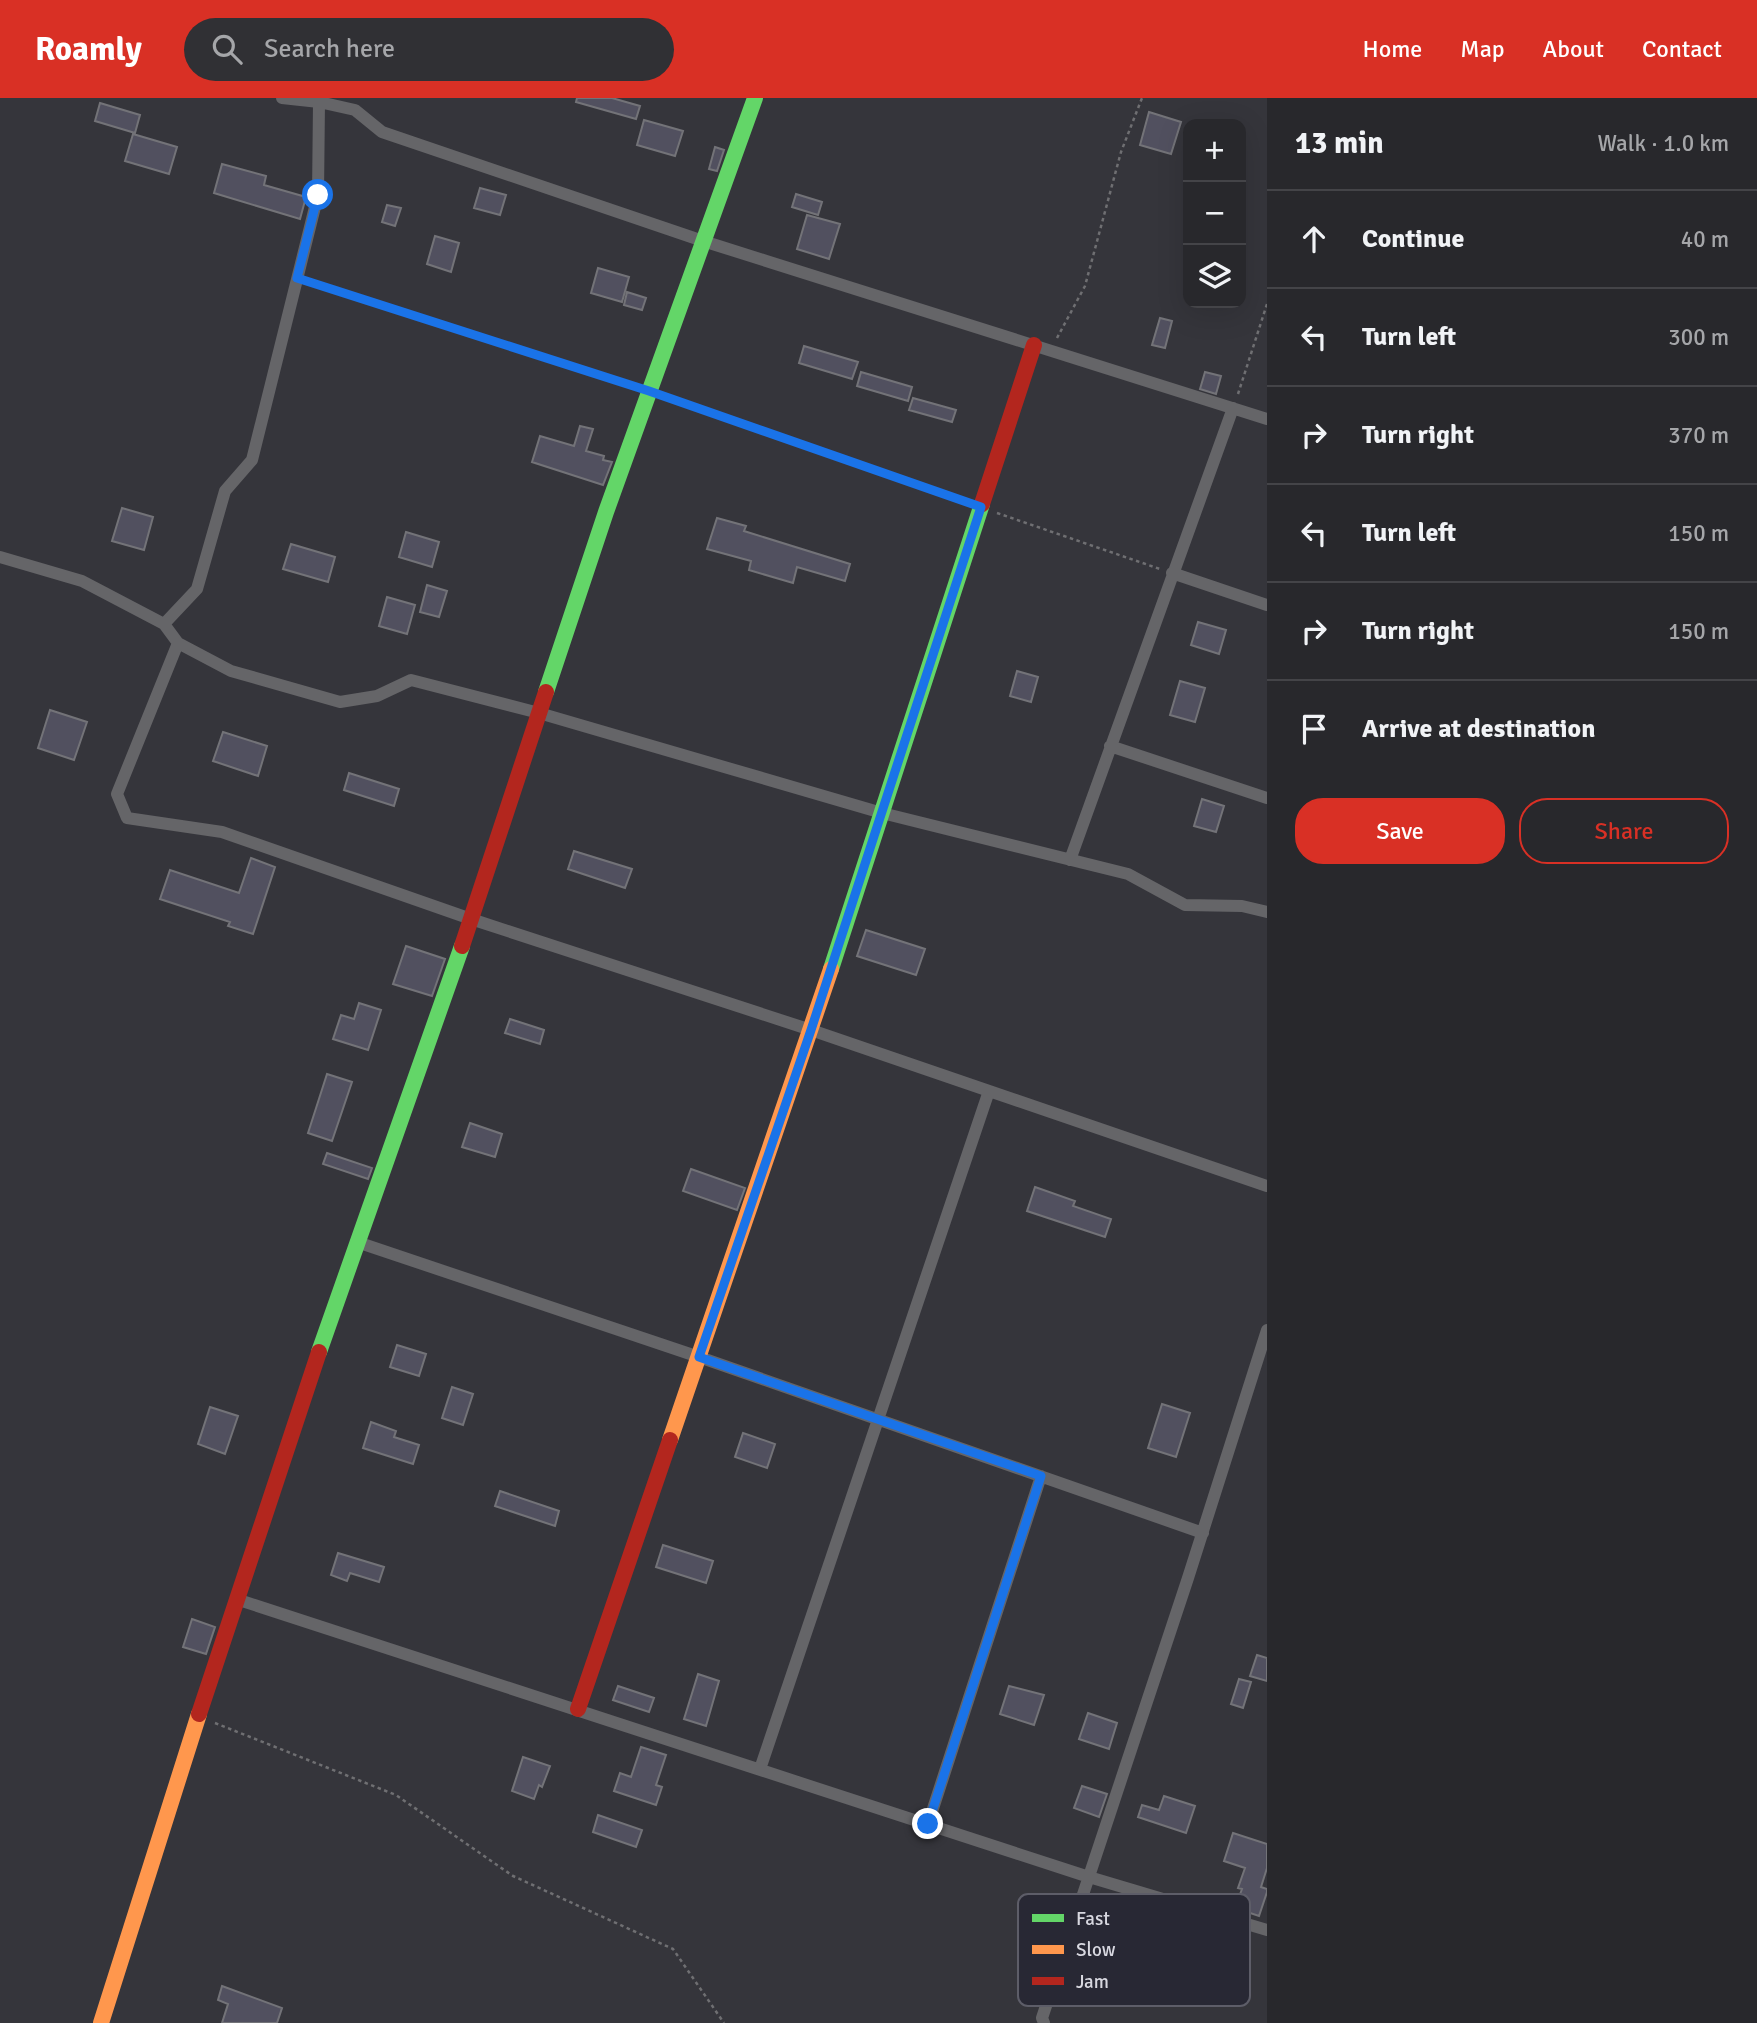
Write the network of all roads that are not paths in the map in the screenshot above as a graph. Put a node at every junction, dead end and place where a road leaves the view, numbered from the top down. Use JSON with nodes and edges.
{"nodes":[{"id":1,"x":282,"y":98,"type":"edge"},
{"id":2,"x":754,"y":98,"type":"edge"},
{"id":3,"x":318,"y":102,"type":"junction"},
{"id":4,"x":357,"y":104,"type":"edge"},
{"id":5,"x":703,"y":241,"type":"junction"},
{"id":6,"x":1034,"y":345,"type":"junction"},
{"id":7,"x":1233,"y":408,"type":"junction"},
{"id":8,"x":1267,"y":419,"type":"edge"},
{"id":9,"x":0,"y":557,"type":"edge"},
{"id":10,"x":1172,"y":573,"type":"junction"},
{"id":11,"x":1267,"y":605,"type":"edge"},
{"id":12,"x":164,"y":624,"type":"junction"},
{"id":13,"x":178,"y":643,"type":"junction"},
{"id":14,"x":539,"y":713,"type":"junction"},
{"id":15,"x":1110,"y":746,"type":"junction"},
{"id":16,"x":1267,"y":798,"type":"edge"},
{"id":17,"x":882,"y":813,"type":"junction"},
{"id":18,"x":1070,"y":860,"type":"junction"},
{"id":19,"x":1267,"y":912,"type":"edge"},
{"id":20,"x":471,"y":919,"type":"junction"},
{"id":21,"x":811,"y":1030,"type":"junction"},
{"id":22,"x":989,"y":1091,"type":"junction"},
{"id":23,"x":1267,"y":1186,"type":"edge"},
{"id":24,"x":357,"y":1242,"type":"junction"},
{"id":25,"x":1267,"y":1330,"type":"edge"},
{"id":26,"x":699,"y":1357,"type":"junction"},
{"id":27,"x":877,"y":1419,"type":"junction"},
{"id":28,"x":1041,"y":1476,"type":"junction"},
{"id":29,"x":1203,"y":1533,"type":"junction"},
{"id":30,"x":236,"y":1599,"type":"junction"},
{"id":31,"x":578,"y":1709,"type":"junction"},
{"id":32,"x":760,"y":1769,"type":"junction"},
{"id":33,"x":928,"y":1824,"type":"junction"},
{"id":34,"x":1089,"y":1877,"type":"junction"},
{"id":35,"x":1083,"y":1894,"type":"edge"},
{"id":36,"x":1146,"y":1894,"type":"edge"},
{"id":37,"x":1250,"y":1925,"type":"edge"},
{"id":38,"x":1267,"y":1930,"type":"edge"},
{"id":39,"x":1046,"y":2006,"type":"edge"},
{"id":40,"x":101,"y":2023,"type":"edge"},
{"id":41,"x":1044,"y":2023,"type":"edge"}],
"edges":[{"from":1,"to":3,"type":"street"},
{"from":2,"to":5,"type":"street"},
{"from":3,"to":4,"type":"street"},
{"from":3,"to":12,"type":"street"},
{"from":4,"to":5,"type":"street"},
{"from":5,"to":6,"type":"street"},
{"from":5,"to":14,"type":"street"},
{"from":6,"to":7,"type":"street"},
{"from":6,"to":17,"type":"street"},
{"from":7,"to":8,"type":"street"},
{"from":7,"to":10,"type":"street"},
{"from":9,"to":12,"type":"street"},
{"from":10,"to":11,"type":"street"},
{"from":10,"to":15,"type":"street"},
{"from":12,"to":13,"type":"street"},
{"from":13,"to":14,"type":"street"},
{"from":13,"to":20,"type":"street"},
{"from":14,"to":17,"type":"street"},
{"from":14,"to":20,"type":"street"},
{"from":15,"to":16,"type":"street"},
{"from":15,"to":18,"type":"street"},
{"from":17,"to":18,"type":"street"},
{"from":17,"to":21,"type":"street"},
{"from":18,"to":19,"type":"street"},
{"from":20,"to":21,"type":"street"},
{"from":20,"to":24,"type":"street"},
{"from":21,"to":22,"type":"street"},
{"from":21,"to":26,"type":"street"},
{"from":22,"to":23,"type":"street"},
{"from":22,"to":27,"type":"street"},
{"from":24,"to":26,"type":"street"},
{"from":24,"to":30,"type":"street"},
{"from":25,"to":29,"type":"street"},
{"from":26,"to":27,"type":"street"},
{"from":26,"to":31,"type":"street"},
{"from":27,"to":28,"type":"street"},
{"from":27,"to":32,"type":"street"},
{"from":28,"to":29,"type":"street"},
{"from":28,"to":33,"type":"street"},
{"from":29,"to":34,"type":"street"},
{"from":30,"to":31,"type":"street"},
{"from":30,"to":40,"type":"street"},
{"from":31,"to":32,"type":"street"},
{"from":32,"to":33,"type":"street"},
{"from":33,"to":34,"type":"street"},
{"from":34,"to":35,"type":"street"},
{"from":34,"to":36,"type":"street"},
{"from":37,"to":38,"type":"street"},
{"from":39,"to":41,"type":"street"}]}
